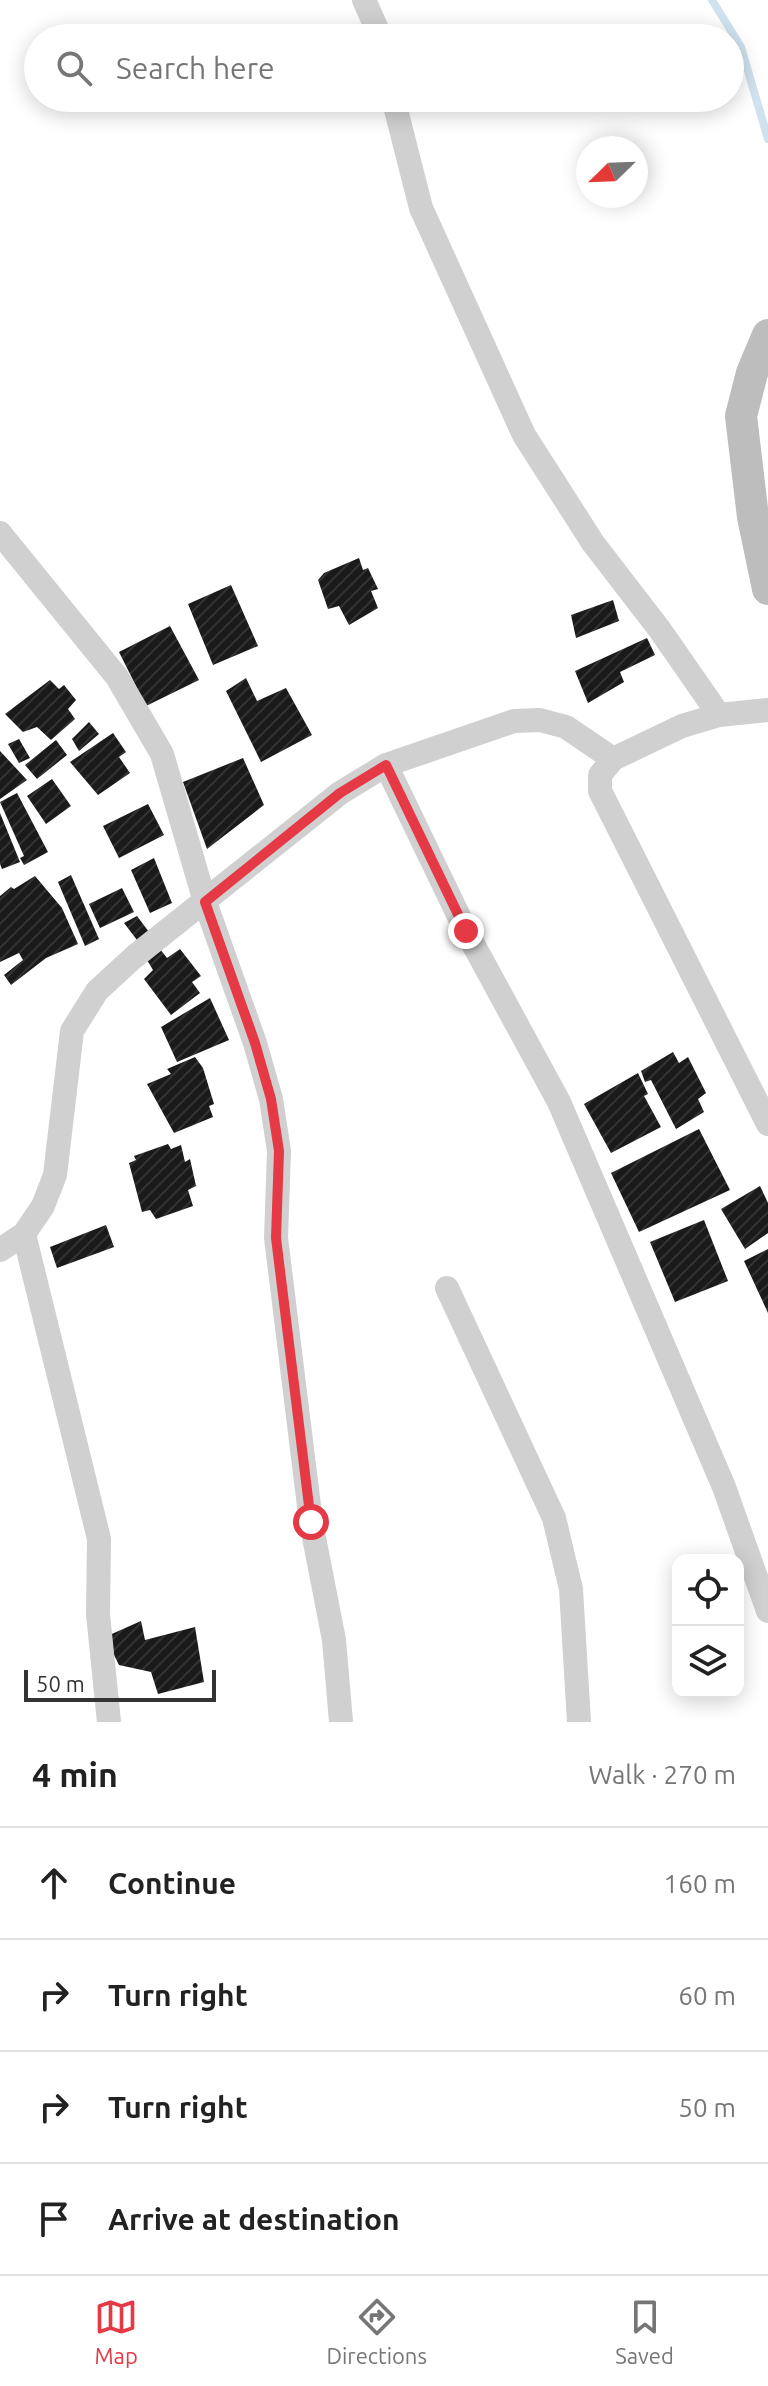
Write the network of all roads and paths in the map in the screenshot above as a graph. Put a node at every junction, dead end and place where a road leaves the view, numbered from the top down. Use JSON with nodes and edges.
{"nodes":[{"id":1,"x":364,"y":0,"type":"edge"},
{"id":2,"x":375,"y":24,"type":"edge"},
{"id":3,"x":397,"y":112,"type":"edge"},
{"id":4,"x":768,"y":335,"type":"edge"},
{"id":5,"x":0,"y":533,"type":"edge"},
{"id":6,"x":768,"y":589,"type":"edge"},
{"id":7,"x":768,"y":710,"type":"edge"},
{"id":8,"x":719,"y":715,"type":"junction"},
{"id":9,"x":613,"y":759,"type":"junction"},
{"id":10,"x":386,"y":765,"type":"junction"},
{"id":11,"x":205,"y":902,"type":"junction"},
{"id":12,"x":768,"y":1124,"type":"edge"},
{"id":13,"x":24,"y":1234,"type":"junction"},
{"id":14,"x":0,"y":1250,"type":"edge"},
{"id":15,"x":447,"y":1288,"type":"dead end"},
{"id":16,"x":768,"y":1611,"type":"edge"},
{"id":17,"x":109,"y":1722,"type":"edge"},
{"id":18,"x":341,"y":1722,"type":"edge"},
{"id":19,"x":579,"y":1722,"type":"edge"}],
"edges":[{"from":1,"to":2,"type":"street"},
{"from":3,"to":8,"type":"street"},
{"from":4,"to":6,"type":"main road"},
{"from":5,"to":11,"type":"street"},
{"from":7,"to":8,"type":"street"},
{"from":8,"to":9,"type":"street"},
{"from":9,"to":10,"type":"street"},
{"from":9,"to":12,"type":"street"},
{"from":10,"to":11,"type":"street"},
{"from":10,"to":16,"type":"street"},
{"from":11,"to":13,"type":"street"},
{"from":11,"to":18,"type":"street"},
{"from":13,"to":14,"type":"street"},
{"from":13,"to":17,"type":"street"},
{"from":15,"to":19,"type":"street"}]}
